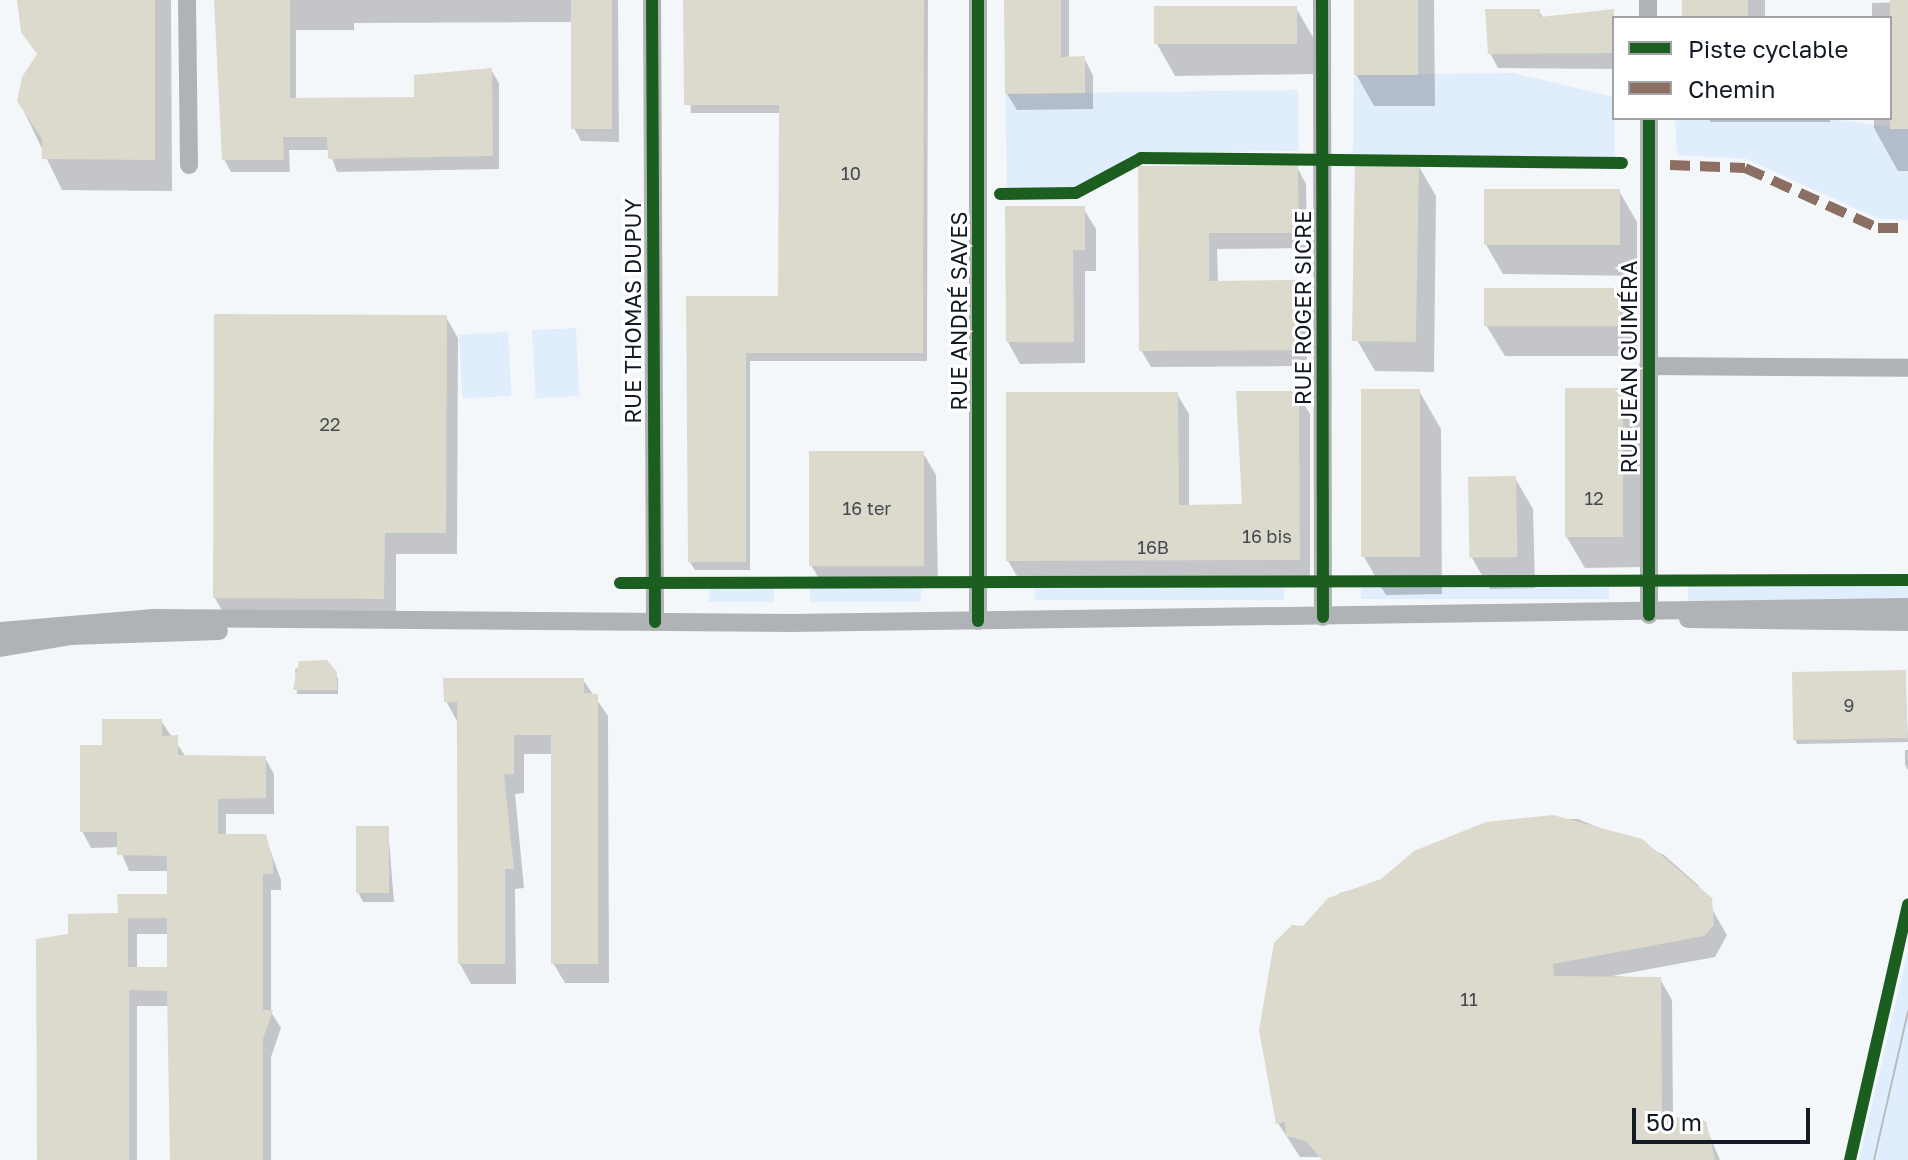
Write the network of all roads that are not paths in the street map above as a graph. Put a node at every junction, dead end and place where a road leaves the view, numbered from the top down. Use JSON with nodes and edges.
{"nodes":[{"id":1,"x":187,"y":0,"type":"edge"},
{"id":2,"x":652,"y":0,"type":"edge"},
{"id":3,"x":978,"y":0,"type":"edge"},
{"id":4,"x":1322,"y":0,"type":"edge"},
{"id":5,"x":1649,"y":120,"type":"edge"},
{"id":6,"x":189,"y":165,"type":"dead end"},
{"id":7,"x":1648,"y":366,"type":"junction"},
{"id":8,"x":1908,"y":368,"type":"edge"},
{"id":9,"x":1908,"y":607,"type":"edge"},
{"id":10,"x":1649,"y":615,"type":"junction"},
{"id":11,"x":1323,"y":617,"type":"junction"},
{"id":12,"x":978,"y":621,"type":"junction"},
{"id":13,"x":329,"y":622,"type":"junction"},
{"id":14,"x":655,"y":622,"type":"junction"},
{"id":15,"x":1908,"y":622,"type":"edge"},
{"id":16,"x":0,"y":631,"type":"edge"},
{"id":17,"x":0,"y":648,"type":"edge"}],
"edges":[{"from":1,"to":6,"type":"street"},
{"from":2,"to":14,"type":"street","name":"RUE THOMAS DUPUY"},
{"from":3,"to":12,"type":"street","name":"RUE ANDRÉ SAVES"},
{"from":4,"to":11,"type":"street","name":"RUE ROGER SICRE"},
{"from":5,"to":7,"type":"street","name":"RUE JEAN GUIMÉRA"},
{"from":7,"to":8,"type":"street"},
{"from":7,"to":10,"type":"street","name":"RUE JEAN GUIMÉRA"},
{"from":9,"to":10,"type":"street"},
{"from":10,"to":11,"type":"street"},
{"from":10,"to":15,"type":"street"},
{"from":11,"to":12,"type":"street"},
{"from":12,"to":14,"type":"street"},
{"from":13,"to":14,"type":"street"},
{"from":13,"to":16,"type":"street"},
{"from":13,"to":17,"type":"street"}]}
